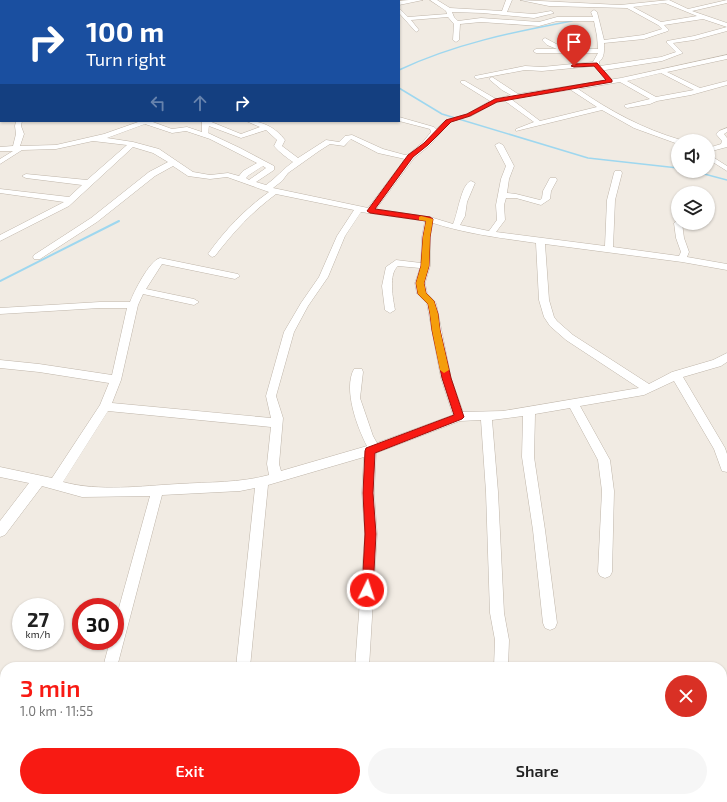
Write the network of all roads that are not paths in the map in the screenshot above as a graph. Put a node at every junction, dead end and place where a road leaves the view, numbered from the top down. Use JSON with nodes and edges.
{"nodes":[{"id":1,"x":420,"y":0,"type":"edge"},
{"id":2,"x":433,"y":0,"type":"edge"},
{"id":3,"x":509,"y":0,"type":"edge"},
{"id":4,"x":523,"y":0,"type":"edge"},
{"id":5,"x":665,"y":1,"type":"edge"},
{"id":6,"x":727,"y":1,"type":"edge"},
{"id":7,"x":544,"y":2,"type":"edge"},
{"id":8,"x":400,"y":3,"type":"edge"},
{"id":9,"x":717,"y":3,"type":"junction"},
{"id":10,"x":592,"y":6,"type":"junction"},
{"id":11,"x":629,"y":7,"type":"junction"},
{"id":12,"x":727,"y":8,"type":"edge"},
{"id":13,"x":563,"y":9,"type":"junction"},
{"id":14,"x":688,"y":10,"type":"junction"},
{"id":15,"x":400,"y":11,"type":"edge"},
{"id":16,"x":504,"y":12,"type":"junction"},
{"id":17,"x":449,"y":13,"type":"junction"},
{"id":18,"x":551,"y":13,"type":"dead end"},
{"id":19,"x":703,"y":17,"type":"junction"},
{"id":20,"x":408,"y":19,"type":"junction"},
{"id":21,"x":557,"y":19,"type":"junction"},
{"id":22,"x":596,"y":19,"type":"junction"},
{"id":23,"x":458,"y":23,"type":"junction"},
{"id":24,"x":660,"y":24,"type":"junction"},
{"id":25,"x":727,"y":25,"type":"edge"},
{"id":26,"x":727,"y":29,"type":"edge"},
{"id":27,"x":416,"y":30,"type":"dead end"},
{"id":28,"x":713,"y":33,"type":"junction"},
{"id":29,"x":726,"y":37,"type":"edge"},
{"id":30,"x":456,"y":40,"type":"dead end"},
{"id":31,"x":545,"y":40,"type":"dead end"},
{"id":32,"x":602,"y":42,"type":"junction"},
{"id":33,"x":565,"y":50,"type":"junction"},
{"id":34,"x":602,"y":51,"type":"junction"},
{"id":35,"x":680,"y":53,"type":"junction"},
{"id":36,"x":727,"y":57,"type":"edge"},
{"id":37,"x":716,"y":59,"type":"junction"},
{"id":38,"x":703,"y":62,"type":"junction"},
{"id":39,"x":727,"y":65,"type":"edge"},
{"id":40,"x":558,"y":67,"type":"junction"},
{"id":41,"x":663,"y":72,"type":"junction"},
{"id":42,"x":602,"y":73,"type":"junction"},
{"id":43,"x":477,"y":77,"type":"dead end"},
{"id":44,"x":492,"y":79,"type":"dead end"},
{"id":45,"x":621,"y":80,"type":"junction"},
{"id":46,"x":463,"y":82,"type":"dead end"},
{"id":47,"x":727,"y":83,"type":"edge"},
{"id":48,"x":573,"y":88,"type":"junction"},
{"id":49,"x":698,"y":90,"type":"junction"},
{"id":50,"x":517,"y":96,"type":"junction"},
{"id":51,"x":505,"y":98,"type":"junction"},
{"id":52,"x":655,"y":99,"type":"junction"},
{"id":53,"x":495,"y":101,"type":"junction"},
{"id":54,"x":599,"y":104,"type":"junction"},
{"id":55,"x":627,"y":106,"type":"dead end"},
{"id":56,"x":400,"y":119,"type":"edge"},
{"id":57,"x":19,"y":122,"type":"edge"},
{"id":58,"x":143,"y":122,"type":"edge"},
{"id":59,"x":149,"y":122,"type":"edge"},
{"id":60,"x":254,"y":122,"type":"edge"},
{"id":61,"x":539,"y":123,"type":"junction"},
{"id":62,"x":266,"y":127,"type":"junction"},
{"id":63,"x":518,"y":130,"type":"dead end"},
{"id":64,"x":727,"y":130,"type":"edge"},
{"id":65,"x":209,"y":136,"type":"junction"},
{"id":66,"x":432,"y":136,"type":"junction"},
{"id":67,"x":94,"y":139,"type":"junction"},
{"id":68,"x":671,"y":140,"type":"edge"},
{"id":69,"x":133,"y":144,"type":"junction"},
{"id":70,"x":499,"y":145,"type":"dead end"},
{"id":71,"x":715,"y":148,"type":"edge"},
{"id":72,"x":0,"y":149,"type":"edge"},
{"id":73,"x":18,"y":150,"type":"junction"},
{"id":74,"x":411,"y":156,"type":"junction"},
{"id":75,"x":715,"y":161,"type":"edge"},
{"id":76,"x":0,"y":162,"type":"edge"},
{"id":77,"x":174,"y":162,"type":"junction"},
{"id":78,"x":299,"y":162,"type":"junction"},
{"id":79,"x":262,"y":163,"type":"junction"},
{"id":80,"x":727,"y":169,"type":"edge"},
{"id":81,"x":618,"y":172,"type":"dead end"},
{"id":82,"x":26,"y":176,"type":"dead end"},
{"id":83,"x":242,"y":178,"type":"junction"},
{"id":84,"x":553,"y":180,"type":"dead end"},
{"id":85,"x":251,"y":182,"type":"junction"},
{"id":86,"x":89,"y":183,"type":"junction"},
{"id":87,"x":472,"y":184,"type":"dead end"},
{"id":88,"x":271,"y":189,"type":"junction"},
{"id":89,"x":0,"y":191,"type":"edge"},
{"id":90,"x":503,"y":195,"type":"junction"},
{"id":91,"x":71,"y":200,"type":"junction"},
{"id":92,"x":359,"y":209,"type":"junction"},
{"id":93,"x":370,"y":211,"type":"junction"},
{"id":94,"x":430,"y":219,"type":"junction"},
{"id":95,"x":455,"y":227,"type":"junction"},
{"id":96,"x":679,"y":230,"type":"edge"},
{"id":97,"x":491,"y":234,"type":"junction"},
{"id":98,"x":0,"y":238,"type":"edge"},
{"id":99,"x":540,"y":241,"type":"junction"},
{"id":100,"x":609,"y":249,"type":"junction"},
{"id":101,"x":212,"y":254,"type":"dead end"},
{"id":102,"x":37,"y":257,"type":"dead end"},
{"id":103,"x":682,"y":259,"type":"junction"},
{"id":104,"x":425,"y":266,"type":"junction"},
{"id":105,"x":727,"y":267,"type":"edge"},
{"id":106,"x":235,"y":276,"type":"dead end"},
{"id":107,"x":140,"y":290,"type":"junction"},
{"id":108,"x":194,"y":302,"type":"dead end"},
{"id":109,"x":133,"y":305,"type":"junction"},
{"id":110,"x":390,"y":310,"type":"dead end"},
{"id":111,"x":0,"y":311,"type":"edge"},
{"id":112,"x":726,"y":360,"type":"edge"},
{"id":113,"x":0,"y":364,"type":"edge"},
{"id":114,"x":358,"y":372,"type":"dead end"},
{"id":115,"x":676,"y":375,"type":"junction"},
{"id":116,"x":116,"y":380,"type":"junction"},
{"id":117,"x":648,"y":389,"type":"junction"},
{"id":118,"x":574,"y":403,"type":"junction"},
{"id":119,"x":105,"y":406,"type":"junction"},
{"id":120,"x":529,"y":410,"type":"junction"},
{"id":121,"x":486,"y":416,"type":"junction"},
{"id":122,"x":459,"y":417,"type":"junction"},
{"id":123,"x":277,"y":423,"type":"junction"},
{"id":124,"x":372,"y":450,"type":"junction"},
{"id":125,"x":726,"y":467,"type":"edge"},
{"id":126,"x":0,"y":472,"type":"edge"},
{"id":127,"x":276,"y":478,"type":"junction"},
{"id":128,"x":39,"y":480,"type":"junction"},
{"id":129,"x":262,"y":482,"type":"junction"},
{"id":130,"x":55,"y":484,"type":"junction"},
{"id":131,"x":157,"y":491,"type":"junction"},
{"id":132,"x":0,"y":531,"type":"edge"},
{"id":133,"x":605,"y":572,"type":"dead end"},
{"id":134,"x":550,"y":623,"type":"dead end"},
{"id":135,"x":111,"y":662,"type":"edge"},
{"id":136,"x":244,"y":662,"type":"edge"},
{"id":137,"x":362,"y":662,"type":"edge"},
{"id":138,"x":501,"y":662,"type":"edge"}],
"edges":[{"from":1,"to":8,"type":"street"},
{"from":2,"to":17,"type":"street"},
{"from":3,"to":16,"type":"street"},
{"from":4,"to":7,"type":"street"},
{"from":5,"to":11,"type":"street"},
{"from":5,"to":14,"type":"street"},
{"from":6,"to":9,"type":"street"},
{"from":7,"to":13,"type":"street"},
{"from":9,"to":12,"type":"street"},
{"from":9,"to":14,"type":"street"},
{"from":10,"to":11,"type":"street"},
{"from":10,"to":13,"type":"street"},
{"from":10,"to":22,"type":"street"},
{"from":11,"to":24,"type":"street"},
{"from":13,"to":21,"type":"street"},
{"from":14,"to":19,"type":"street"},
{"from":15,"to":20,"type":"street"},
{"from":16,"to":17,"type":"street"},
{"from":16,"to":18,"type":"street"},
{"from":17,"to":20,"type":"street"},
{"from":17,"to":23,"type":"street"},
{"from":19,"to":24,"type":"street"},
{"from":19,"to":25,"type":"street"},
{"from":20,"to":27,"type":"street"},
{"from":21,"to":22,"type":"street"},
{"from":21,"to":23,"type":"street"},
{"from":22,"to":32,"type":"street"},
{"from":23,"to":30,"type":"street"},
{"from":24,"to":32,"type":"street"},
{"from":26,"to":28,"type":"street"},
{"from":28,"to":29,"type":"street"},
{"from":28,"to":35,"type":"street"},
{"from":31,"to":33,"type":"street"},
{"from":32,"to":34,"type":"street"},
{"from":33,"to":34,"type":"street"},
{"from":33,"to":40,"type":"street"},
{"from":34,"to":42,"type":"street"},
{"from":35,"to":38,"type":"street"},
{"from":35,"to":42,"type":"street"},
{"from":36,"to":37,"type":"street"},
{"from":37,"to":38,"type":"street"},
{"from":37,"to":39,"type":"street"},
{"from":38,"to":41,"type":"street"},
{"from":40,"to":42,"type":"street"},
{"from":40,"to":43,"type":"street"},
{"from":41,"to":45,"type":"street"},
{"from":41,"to":49,"type":"street"},
{"from":42,"to":45,"type":"street"},
{"from":42,"to":48,"type":"street"},
{"from":44,"to":50,"type":"street"},
{"from":45,"to":52,"type":"street"},
{"from":46,"to":53,"type":"street"},
{"from":47,"to":49,"type":"street"},
{"from":48,"to":50,"type":"street"},
{"from":48,"to":54,"type":"street"},
{"from":49,"to":52,"type":"street"},
{"from":50,"to":51,"type":"street"},
{"from":51,"to":53,"type":"street"},
{"from":51,"to":61,"type":"street"},
{"from":52,"to":55,"type":"street"},
{"from":53,"to":66,"type":"street"},
{"from":54,"to":61,"type":"street"},
{"from":54,"to":68,"type":"street"},
{"from":56,"to":66,"type":"street"},
{"from":57,"to":73,"type":"street"},
{"from":58,"to":67,"type":"street"},
{"from":59,"to":65,"type":"street"},
{"from":60,"to":62,"type":"street"},
{"from":61,"to":63,"type":"street"},
{"from":62,"to":65,"type":"street"},
{"from":62,"to":78,"type":"street"},
{"from":64,"to":71,"type":"street"},
{"from":65,"to":79,"type":"street"},
{"from":66,"to":74,"type":"street"},
{"from":67,"to":69,"type":"street"},
{"from":67,"to":73,"type":"street"},
{"from":69,"to":77,"type":"street"},
{"from":69,"to":86,"type":"street"},
{"from":70,"to":90,"type":"street"},
{"from":72,"to":73,"type":"street"},
{"from":73,"to":76,"type":"street"},
{"from":74,"to":78,"type":"street"},
{"from":74,"to":93,"type":"street"},
{"from":75,"to":80,"type":"street"},
{"from":77,"to":83,"type":"street"},
{"from":77,"to":102,"type":"street"},
{"from":78,"to":88,"type":"street"},
{"from":79,"to":83,"type":"street"},
{"from":79,"to":85,"type":"street"},
{"from":81,"to":100,"type":"street"},
{"from":82,"to":86,"type":"street"},
{"from":83,"to":85,"type":"street"},
{"from":84,"to":90,"type":"street"},
{"from":85,"to":88,"type":"street"},
{"from":86,"to":91,"type":"street"},
{"from":87,"to":95,"type":"street"},
{"from":88,"to":92,"type":"street"},
{"from":88,"to":101,"type":"street"},
{"from":89,"to":91,"type":"street"},
{"from":90,"to":97,"type":"street"},
{"from":91,"to":98,"type":"street"},
{"from":92,"to":93,"type":"street"},
{"from":92,"to":123,"type":"street"},
{"from":93,"to":94,"type":"street"},
{"from":94,"to":95,"type":"street"},
{"from":94,"to":104,"type":"street"},
{"from":95,"to":97,"type":"street"},
{"from":96,"to":103,"type":"street"},
{"from":97,"to":99,"type":"street"},
{"from":99,"to":100,"type":"street"},
{"from":99,"to":117,"type":"street"},
{"from":100,"to":103,"type":"street"},
{"from":103,"to":105,"type":"street"},
{"from":104,"to":110,"type":"street"},
{"from":104,"to":122,"type":"street"},
{"from":106,"to":107,"type":"street"},
{"from":107,"to":108,"type":"street"},
{"from":107,"to":109,"type":"street"},
{"from":109,"to":111,"type":"street"},
{"from":109,"to":116,"type":"street"},
{"from":112,"to":115,"type":"street"},
{"from":113,"to":116,"type":"street"},
{"from":114,"to":124,"type":"street"},
{"from":115,"to":117,"type":"street"},
{"from":115,"to":125,"type":"street"},
{"from":116,"to":119,"type":"street"},
{"from":117,"to":118,"type":"street"},
{"from":118,"to":120,"type":"street"},
{"from":118,"to":133,"type":"street"},
{"from":119,"to":123,"type":"street"},
{"from":119,"to":130,"type":"street"},
{"from":120,"to":121,"type":"street"},
{"from":120,"to":134,"type":"street"},
{"from":121,"to":122,"type":"street"},
{"from":121,"to":138,"type":"street"},
{"from":122,"to":124,"type":"street"},
{"from":123,"to":127,"type":"street"},
{"from":124,"to":127,"type":"street"},
{"from":124,"to":137,"type":"street"},
{"from":126,"to":128,"type":"street"},
{"from":127,"to":129,"type":"street"},
{"from":128,"to":130,"type":"street"},
{"from":128,"to":132,"type":"street"},
{"from":129,"to":131,"type":"street"},
{"from":129,"to":136,"type":"street"},
{"from":130,"to":131,"type":"street"},
{"from":131,"to":135,"type":"street"}]}
